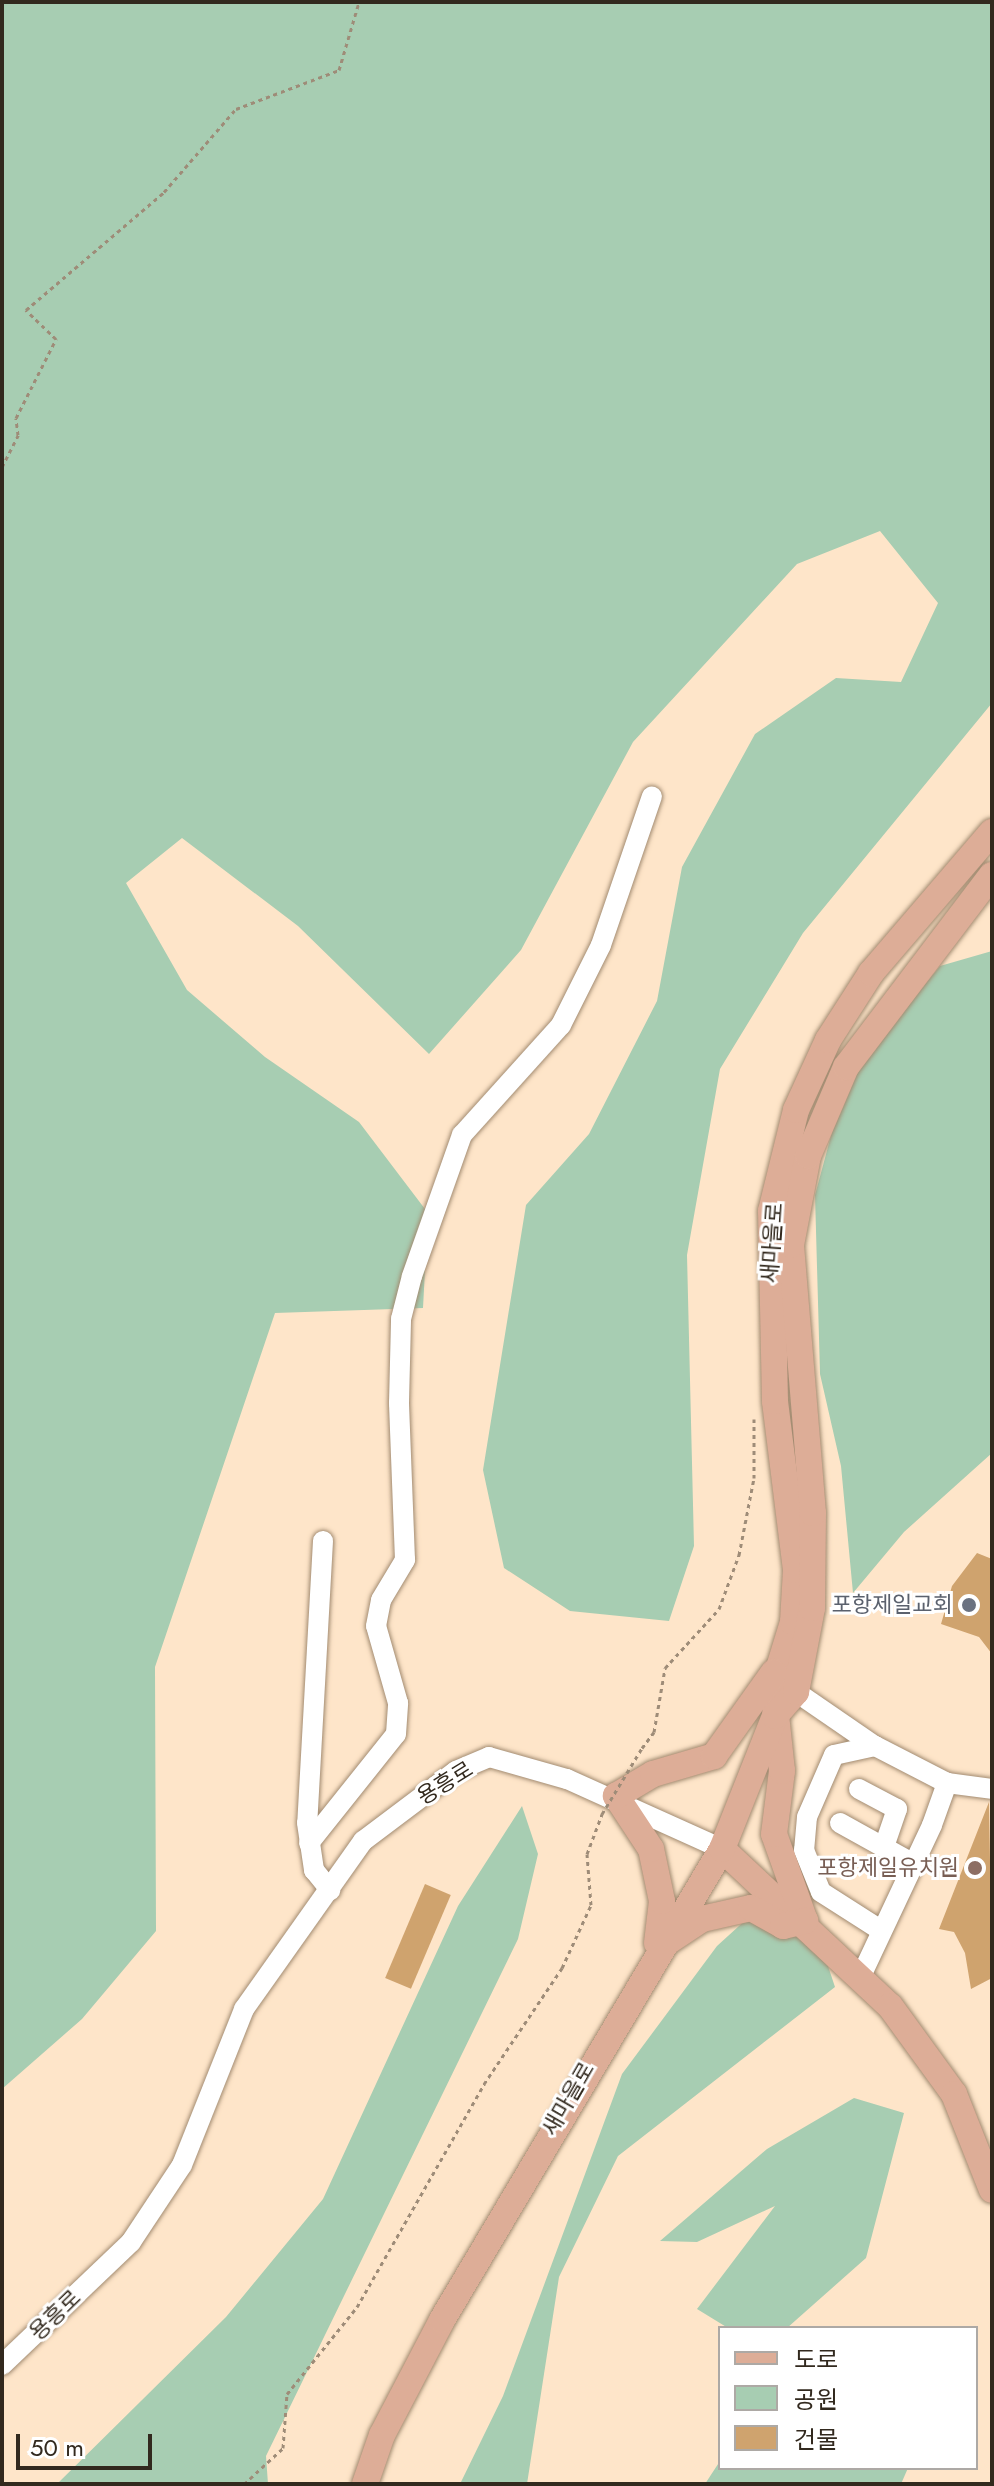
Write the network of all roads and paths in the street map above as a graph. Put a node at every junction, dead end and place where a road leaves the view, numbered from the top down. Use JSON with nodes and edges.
{"nodes":[{"id":1,"x":359,"y":2,"type":"edge"},
{"id":2,"x":2,"y":467,"type":"edge"},
{"id":3,"x":652,"y":796,"type":"dead end"},
{"id":4,"x":992,"y":832,"type":"edge"},
{"id":5,"x":992,"y":875,"type":"edge"},
{"id":6,"x":754,"y":1411,"type":"dead end"},
{"id":7,"x":323,"y":1541,"type":"dead end"},
{"id":8,"x":779,"y":1665,"type":"junction"},
{"id":9,"x":796,"y":1692,"type":"junction"},
{"id":10,"x":775,"y":1716,"type":"junction"},
{"id":11,"x":875,"y":1746,"type":"junction"},
{"id":12,"x":947,"y":1783,"type":"junction"},
{"id":13,"x":859,"y":1789,"type":"dead end"},
{"id":14,"x":992,"y":1789,"type":"edge"},
{"id":15,"x":609,"y":1805,"type":"junction"},
{"id":16,"x":840,"y":1823,"type":"dead end"},
{"id":17,"x":309,"y":1843,"type":"junction"},
{"id":18,"x":884,"y":1847,"type":"junction"},
{"id":19,"x":722,"y":1849,"type":"junction"},
{"id":20,"x":914,"y":1864,"type":"junction"},
{"id":21,"x":330,"y":1890,"type":"junction"},
{"id":22,"x":805,"y":1921,"type":"junction"},
{"id":23,"x":882,"y":1931,"type":"junction"},
{"id":24,"x":656,"y":1950,"type":"junction"},
{"id":25,"x":861,"y":1976,"type":"junction"},
{"id":26,"x":992,"y":2190,"type":"edge"},
{"id":27,"x":6,"y":2353,"type":"edge"},
{"id":28,"x":244,"y":2484,"type":"edge"},
{"id":29,"x":365,"y":2484,"type":"edge"}],
"edges":[{"from":1,"to":2,"type":"path"},
{"from":3,"to":17,"type":"street"},
{"from":4,"to":8,"type":"main road","name":"새마을로"},
{"from":5,"to":9,"type":"main road","name":"새마을로"},
{"from":6,"to":15,"type":"path","bridge":true},
{"from":7,"to":17,"type":"street"},
{"from":8,"to":10,"type":"main road","name":"새마을로"},
{"from":8,"to":15,"type":"main road"},
{"from":9,"to":10,"type":"main road","name":"새마을로"},
{"from":9,"to":11,"type":"street"},
{"from":10,"to":19,"type":"main road","name":"새마을로"},
{"from":10,"to":22,"type":"main road"},
{"from":11,"to":12,"type":"street"},
{"from":11,"to":23,"type":"street"},
{"from":12,"to":14,"type":"street"},
{"from":12,"to":20,"type":"street"},
{"from":13,"to":18,"type":"street"},
{"from":15,"to":19,"type":"street","name":"용흥로"},
{"from":15,"to":21,"type":"street","name":"용흥로"},
{"from":15,"to":24,"type":"main road"},
{"from":15,"to":28,"type":"path"},
{"from":16,"to":18,"type":"street"},
{"from":17,"to":21,"type":"street"},
{"from":18,"to":20,"type":"street"},
{"from":19,"to":22,"type":"main road","name":"용흥로"},
{"from":19,"to":24,"type":"main road","name":"새마을로"},
{"from":20,"to":23,"type":"street"},
{"from":21,"to":27,"type":"street","name":"용흥로"},
{"from":22,"to":24,"type":"main road"},
{"from":22,"to":25,"type":"main road","name":"용흥로"},
{"from":23,"to":25,"type":"street"},
{"from":24,"to":29,"type":"main road","name":"새마을로"},
{"from":25,"to":26,"type":"main road","name":"용흥로"}]}
